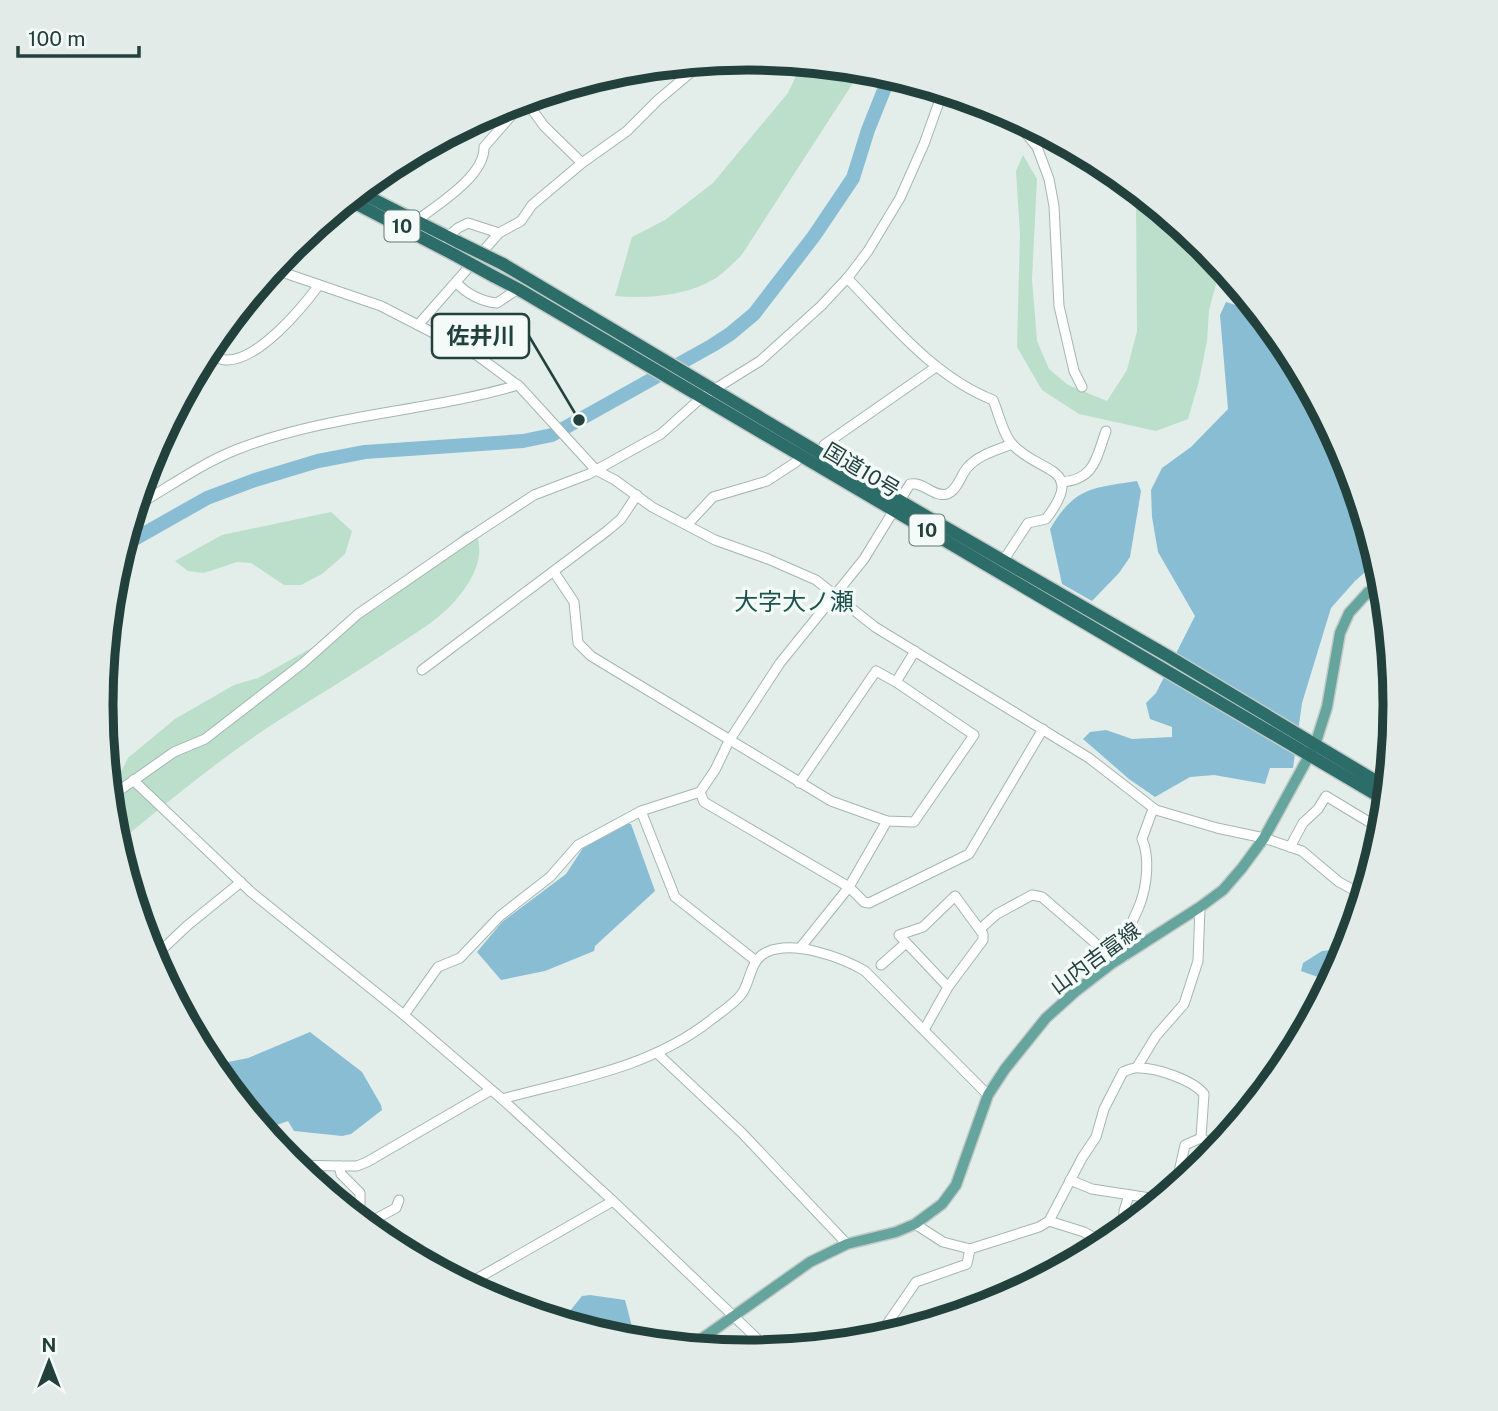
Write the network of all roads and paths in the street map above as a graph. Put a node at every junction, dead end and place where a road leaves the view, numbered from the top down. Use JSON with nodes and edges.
{"nodes":[{"id":1,"x":690,"y":73,"type":"edge"},
{"id":2,"x":940,"y":100,"type":"edge"},
{"id":3,"x":531,"y":109,"type":"edge"},
{"id":4,"x":503,"y":119,"type":"edge"},
{"id":5,"x":1027,"y":134,"type":"edge"},
{"id":6,"x":582,"y":163,"type":"junction"},
{"id":7,"x":368,"y":197,"type":"edge"},
{"id":8,"x":358,"y":204,"type":"edge"},
{"id":9,"x":416,"y":221,"type":"junction"},
{"id":10,"x":499,"y":233,"type":"junction"},
{"id":11,"x":453,"y":245,"type":"junction"},
{"id":12,"x":284,"y":273,"type":"edge"},
{"id":13,"x":848,"y":278,"type":"junction"},
{"id":14,"x":456,"y":282,"type":"junction"},
{"id":15,"x":319,"y":285,"type":"junction"},
{"id":16,"x":518,"y":289,"type":"junction"},
{"id":17,"x":418,"y":325,"type":"junction"},
{"id":18,"x":218,"y":357,"type":"edge"},
{"id":19,"x":936,"y":366,"type":"junction"},
{"id":20,"x":1082,"y":387,"type":"dead end"},
{"id":21,"x":522,"y":389,"type":"junction"},
{"id":22,"x":715,"y":389,"type":"junction"},
{"id":23,"x":698,"y":390,"type":"junction"},
{"id":24,"x":1106,"y":431,"type":"dead end"},
{"id":25,"x":1012,"y":444,"type":"junction"},
{"id":26,"x":824,"y":445,"type":"dead end"},
{"id":27,"x":796,"y":462,"type":"dead end"},
{"id":28,"x":593,"y":466,"type":"junction"},
{"id":29,"x":1061,"y":482,"type":"junction"},
{"id":30,"x":637,"y":495,"type":"junction"},
{"id":31,"x":148,"y":499,"type":"edge"},
{"id":32,"x":896,"y":506,"type":"junction"},
{"id":33,"x":687,"y":525,"type":"junction"},
{"id":34,"x":1003,"y":561,"type":"junction"},
{"id":35,"x":554,"y":572,"type":"junction"},
{"id":36,"x":1373,"y":590,"type":"edge"},
{"id":37,"x":833,"y":596,"type":"junction"},
{"id":38,"x":915,"y":651,"type":"junction"},
{"id":39,"x":422,"y":670,"type":"dead end"},
{"id":40,"x":896,"y":682,"type":"junction"},
{"id":41,"x":1043,"y":729,"type":"junction"},
{"id":42,"x":729,"y":741,"type":"junction"},
{"id":43,"x":1308,"y":748,"type":"junction"},
{"id":44,"x":133,"y":780,"type":"junction"},
{"id":45,"x":799,"y":783,"type":"junction"},
{"id":46,"x":1379,"y":785,"type":"edge"},
{"id":47,"x":119,"y":790,"type":"edge"},
{"id":48,"x":700,"y":792,"type":"junction"},
{"id":49,"x":1378,"y":795,"type":"edge"},
{"id":50,"x":1153,"y":809,"type":"junction"},
{"id":51,"x":641,"y":811,"type":"junction"},
{"id":52,"x":887,"y":821,"type":"junction"},
{"id":53,"x":1373,"y":824,"type":"edge"},
{"id":54,"x":1264,"y":838,"type":"junction"},
{"id":55,"x":1290,"y":847,"type":"junction"},
{"id":56,"x":241,"y":882,"type":"junction"},
{"id":57,"x":849,"y":887,"type":"junction"},
{"id":58,"x":1357,"y":891,"type":"edge"},
{"id":59,"x":1200,"y":907,"type":"junction"},
{"id":60,"x":980,"y":929,"type":"junction"},
{"id":61,"x":906,"y":943,"type":"junction"},
{"id":62,"x":800,"y":948,"type":"junction"},
{"id":63,"x":162,"y":949,"type":"edge"},
{"id":64,"x":1125,"y":956,"type":"junction"},
{"id":65,"x":756,"y":961,"type":"junction"},
{"id":66,"x":1113,"y":963,"type":"junction"},
{"id":67,"x":881,"y":965,"type":"dead end"},
{"id":68,"x":948,"y":987,"type":"junction"},
{"id":69,"x":404,"y":1015,"type":"junction"},
{"id":70,"x":924,"y":1030,"type":"junction"},
{"id":71,"x":657,"y":1054,"type":"junction"},
{"id":72,"x":1137,"y":1067,"type":"junction"},
{"id":73,"x":491,"y":1090,"type":"junction"},
{"id":74,"x":989,"y":1095,"type":"junction"},
{"id":75,"x":502,"y":1099,"type":"junction"},
{"id":76,"x":1201,"y":1138,"type":"junction"},
{"id":77,"x":1210,"y":1143,"type":"edge"},
{"id":78,"x":311,"y":1165,"type":"edge"},
{"id":79,"x":339,"y":1166,"type":"junction"},
{"id":80,"x":1179,"y":1173,"type":"edge"},
{"id":81,"x":1070,"y":1180,"type":"junction"},
{"id":82,"x":1129,"y":1195,"type":"junction"},
{"id":83,"x":1151,"y":1198,"type":"edge"},
{"id":84,"x":399,"y":1200,"type":"dead end"},
{"id":85,"x":613,"y":1201,"type":"junction"},
{"id":86,"x":360,"y":1208,"type":"edge"},
{"id":87,"x":1124,"y":1219,"type":"edge"},
{"id":88,"x":376,"y":1220,"type":"edge"},
{"id":89,"x":1049,"y":1221,"type":"junction"},
{"id":90,"x":915,"y":1224,"type":"junction"},
{"id":91,"x":1096,"y":1238,"type":"edge"},
{"id":92,"x":847,"y":1244,"type":"junction"},
{"id":93,"x":970,"y":1249,"type":"junction"},
{"id":94,"x":476,"y":1279,"type":"edge"},
{"id":95,"x":733,"y":1317,"type":"junction"},
{"id":96,"x":886,"y":1326,"type":"edge"},
{"id":97,"x":701,"y":1339,"type":"edge"},
{"id":98,"x":759,"y":1341,"type":"edge"}],
"edges":[{"from":1,"to":6,"type":"street"},
{"from":2,"to":13,"type":"street"},
{"from":3,"to":6,"type":"street"},
{"from":4,"to":9,"type":"street"},
{"from":5,"to":20,"type":"street"},
{"from":6,"to":10,"type":"street"},
{"from":7,"to":9,"type":"highway","name":"国道10号","number":"10"},
{"from":8,"to":11,"type":"highway","name":"国道10号","number":"10"},
{"from":9,"to":11,"type":"highway","name":"国道10号","number":"10"},
{"from":10,"to":11,"type":"street"},
{"from":10,"to":14,"type":"street"},
{"from":11,"to":16,"type":"highway","name":"国道10号","number":"10","bridge":true},
{"from":11,"to":23,"type":"highway","name":"国道10号","number":"10","bridge":true},
{"from":12,"to":15,"type":"street"},
{"from":13,"to":19,"type":"street"},
{"from":13,"to":22,"type":"street"},
{"from":14,"to":16,"type":"street"},
{"from":14,"to":17,"type":"street"},
{"from":15,"to":17,"type":"street"},
{"from":15,"to":18,"type":"street"},
{"from":16,"to":23,"type":"highway","name":"国道10号","number":"10"},
{"from":17,"to":21,"type":"street"},
{"from":19,"to":25,"type":"street"},
{"from":19,"to":26,"type":"street"},
{"from":21,"to":28,"type":"street"},
{"from":21,"to":31,"type":"street"},
{"from":22,"to":23,"type":"highway","name":"国道10号","number":"10"},
{"from":22,"to":32,"type":"highway","name":"国道10号","number":"10"},
{"from":23,"to":28,"type":"street"},
{"from":23,"to":32,"type":"highway","name":"国道10号","number":"10"},
{"from":24,"to":29,"type":"street"},
{"from":25,"to":29,"type":"street"},
{"from":25,"to":32,"type":"street"},
{"from":27,"to":33,"type":"street"},
{"from":28,"to":30,"type":"street"},
{"from":28,"to":44,"type":"street"},
{"from":29,"to":34,"type":"street"},
{"from":30,"to":33,"type":"street"},
{"from":30,"to":35,"type":"street"},
{"from":32,"to":34,"type":"highway","name":"国道10号","number":"10"},
{"from":32,"to":37,"type":"street"},
{"from":32,"to":43,"type":"highway","name":"国道10号","number":"10"},
{"from":33,"to":37,"type":"street"},
{"from":34,"to":43,"type":"highway","name":"国道10号","number":"10"},
{"from":35,"to":39,"type":"street"},
{"from":35,"to":42,"type":"street"},
{"from":36,"to":43,"type":"main road","name":"山内吉富線"},
{"from":37,"to":38,"type":"street"},
{"from":37,"to":42,"type":"street"},
{"from":38,"to":40,"type":"street"},
{"from":38,"to":41,"type":"street"},
{"from":40,"to":45,"type":"street"},
{"from":40,"to":52,"type":"street"},
{"from":41,"to":50,"type":"street"},
{"from":41,"to":57,"type":"street"},
{"from":42,"to":45,"type":"street"},
{"from":42,"to":48,"type":"street"},
{"from":43,"to":46,"type":"highway","name":"国道10号","number":"10"},
{"from":43,"to":49,"type":"highway","name":"国道10号","number":"10"},
{"from":43,"to":54,"type":"main road","name":"山内吉富線"},
{"from":44,"to":47,"type":"street"},
{"from":44,"to":56,"type":"street"},
{"from":45,"to":52,"type":"street"},
{"from":48,"to":51,"type":"street"},
{"from":48,"to":57,"type":"street"},
{"from":50,"to":54,"type":"street"},
{"from":50,"to":64,"type":"street"},
{"from":51,"to":65,"type":"street"},
{"from":51,"to":69,"type":"street"},
{"from":52,"to":57,"type":"street"},
{"from":53,"to":55,"type":"street"},
{"from":54,"to":55,"type":"street"},
{"from":54,"to":59,"type":"main road","name":"山内吉富線"},
{"from":55,"to":58,"type":"street"},
{"from":56,"to":63,"type":"street"},
{"from":56,"to":69,"type":"street"},
{"from":57,"to":62,"type":"street"},
{"from":59,"to":64,"type":"main road","name":"山内吉富線"},
{"from":59,"to":72,"type":"street"},
{"from":60,"to":61,"type":"street"},
{"from":60,"to":66,"type":"street"},
{"from":60,"to":68,"type":"street"},
{"from":61,"to":67,"type":"street"},
{"from":61,"to":68,"type":"street"},
{"from":62,"to":65,"type":"street"},
{"from":62,"to":70,"type":"street"},
{"from":64,"to":66,"type":"main road","name":"山内吉富線"},
{"from":65,"to":71,"type":"street"},
{"from":66,"to":74,"type":"main road","name":"山内吉富線"},
{"from":68,"to":70,"type":"street"},
{"from":69,"to":73,"type":"street"},
{"from":70,"to":74,"type":"street"},
{"from":71,"to":75,"type":"street"},
{"from":71,"to":92,"type":"street"},
{"from":72,"to":76,"type":"street"},
{"from":72,"to":81,"type":"street"},
{"from":73,"to":75,"type":"street"},
{"from":73,"to":79,"type":"street"},
{"from":74,"to":90,"type":"main road","name":"山内吉富線"},
{"from":75,"to":85,"type":"street"},
{"from":76,"to":77,"type":"street"},
{"from":76,"to":80,"type":"street"},
{"from":78,"to":79,"type":"street"},
{"from":79,"to":86,"type":"street"},
{"from":81,"to":82,"type":"street"},
{"from":81,"to":89,"type":"street"},
{"from":82,"to":83,"type":"street"},
{"from":82,"to":87,"type":"street"},
{"from":84,"to":88,"type":"street"},
{"from":85,"to":94,"type":"street"},
{"from":85,"to":95,"type":"street"},
{"from":89,"to":91,"type":"street"},
{"from":89,"to":93,"type":"street"},
{"from":90,"to":92,"type":"main road","name":"山内吉富線"},
{"from":90,"to":93,"type":"street"},
{"from":92,"to":95,"type":"main road","name":"山内吉富線"},
{"from":93,"to":96,"type":"street"},
{"from":95,"to":97,"type":"main road","name":"山内吉富線"},
{"from":95,"to":98,"type":"street"}]}
